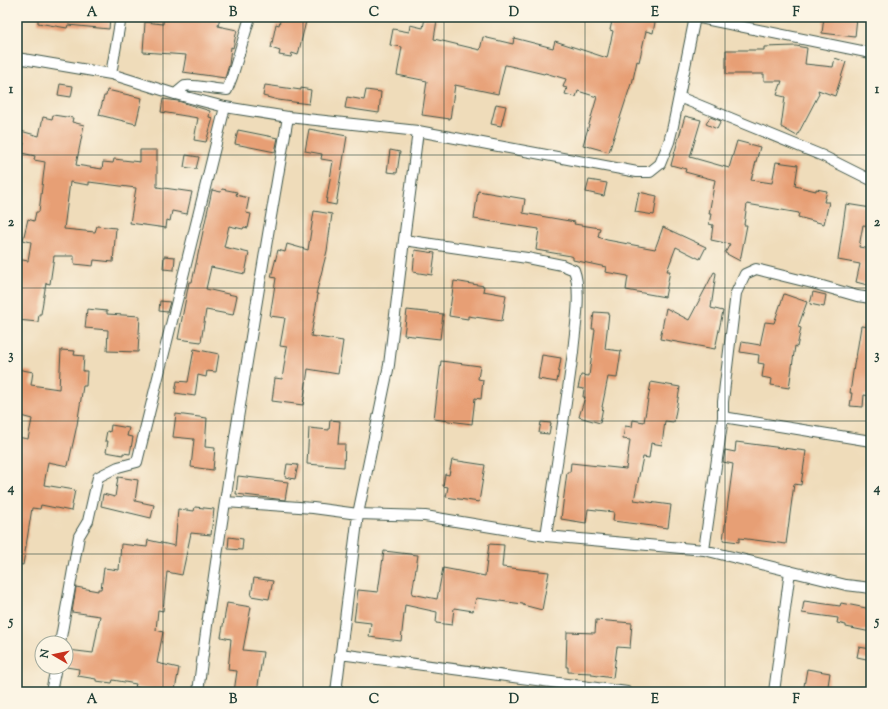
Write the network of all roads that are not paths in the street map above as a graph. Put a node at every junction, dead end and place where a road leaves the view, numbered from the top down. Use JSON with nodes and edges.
{"nodes":[{"id":1,"x":121,"y":17,"type":"edge"},
{"id":2,"x":250,"y":17,"type":"edge"},
{"id":3,"x":695,"y":17,"type":"edge"},
{"id":4,"x":871,"y":53,"type":"edge"},
{"id":5,"x":17,"y":58,"type":"edge"},
{"id":6,"x":111,"y":74,"type":"junction"},
{"id":7,"x":175,"y":94,"type":"junction"},
{"id":8,"x":679,"y":97,"type":"junction"},
{"id":9,"x":224,"y":107,"type":"junction"},
{"id":10,"x":288,"y":117,"type":"junction"},
{"id":11,"x":418,"y":131,"type":"junction"},
{"id":12,"x":871,"y":180,"type":"edge"},
{"id":13,"x":404,"y":240,"type":"junction"},
{"id":14,"x":871,"y":298,"type":"edge"},
{"id":15,"x":723,"y":417,"type":"junction"},
{"id":16,"x":871,"y":441,"type":"edge"},
{"id":17,"x":226,"y":502,"type":"junction"},
{"id":18,"x":358,"y":514,"type":"junction"},
{"id":19,"x":546,"y":536,"type":"junction"},
{"id":20,"x":704,"y":550,"type":"junction"},
{"id":21,"x":790,"y":571,"type":"junction"},
{"id":22,"x":871,"y":588,"type":"edge"},
{"id":23,"x":61,"y":635,"type":"edge"},
{"id":24,"x":340,"y":654,"type":"junction"},
{"id":25,"x":54,"y":675,"type":"edge"},
{"id":26,"x":51,"y":692,"type":"edge"},
{"id":27,"x":198,"y":692,"type":"edge"},
{"id":28,"x":336,"y":692,"type":"edge"},
{"id":29,"x":627,"y":692,"type":"edge"},
{"id":30,"x":774,"y":692,"type":"edge"}],
"edges":[{"from":1,"to":6,"type":"street"},
{"from":2,"to":7,"type":"street"},
{"from":3,"to":4,"type":"street"},
{"from":3,"to":8,"type":"street"},
{"from":5,"to":6,"type":"street"},
{"from":6,"to":7,"type":"street"},
{"from":7,"to":9,"type":"street"},
{"from":8,"to":11,"type":"street"},
{"from":8,"to":12,"type":"street"},
{"from":9,"to":10,"type":"street"},
{"from":9,"to":23,"type":"street"},
{"from":10,"to":11,"type":"street"},
{"from":10,"to":17,"type":"street"},
{"from":11,"to":13,"type":"street"},
{"from":13,"to":18,"type":"street"},
{"from":13,"to":19,"type":"street"},
{"from":14,"to":15,"type":"street"},
{"from":15,"to":16,"type":"street"},
{"from":15,"to":20,"type":"street"},
{"from":17,"to":18,"type":"street"},
{"from":17,"to":27,"type":"street"},
{"from":18,"to":19,"type":"street"},
{"from":18,"to":24,"type":"street"},
{"from":19,"to":20,"type":"street"},
{"from":20,"to":21,"type":"street"},
{"from":21,"to":22,"type":"street"},
{"from":21,"to":30,"type":"street"},
{"from":24,"to":28,"type":"street"},
{"from":24,"to":29,"type":"street"},
{"from":25,"to":26,"type":"street"}]}
